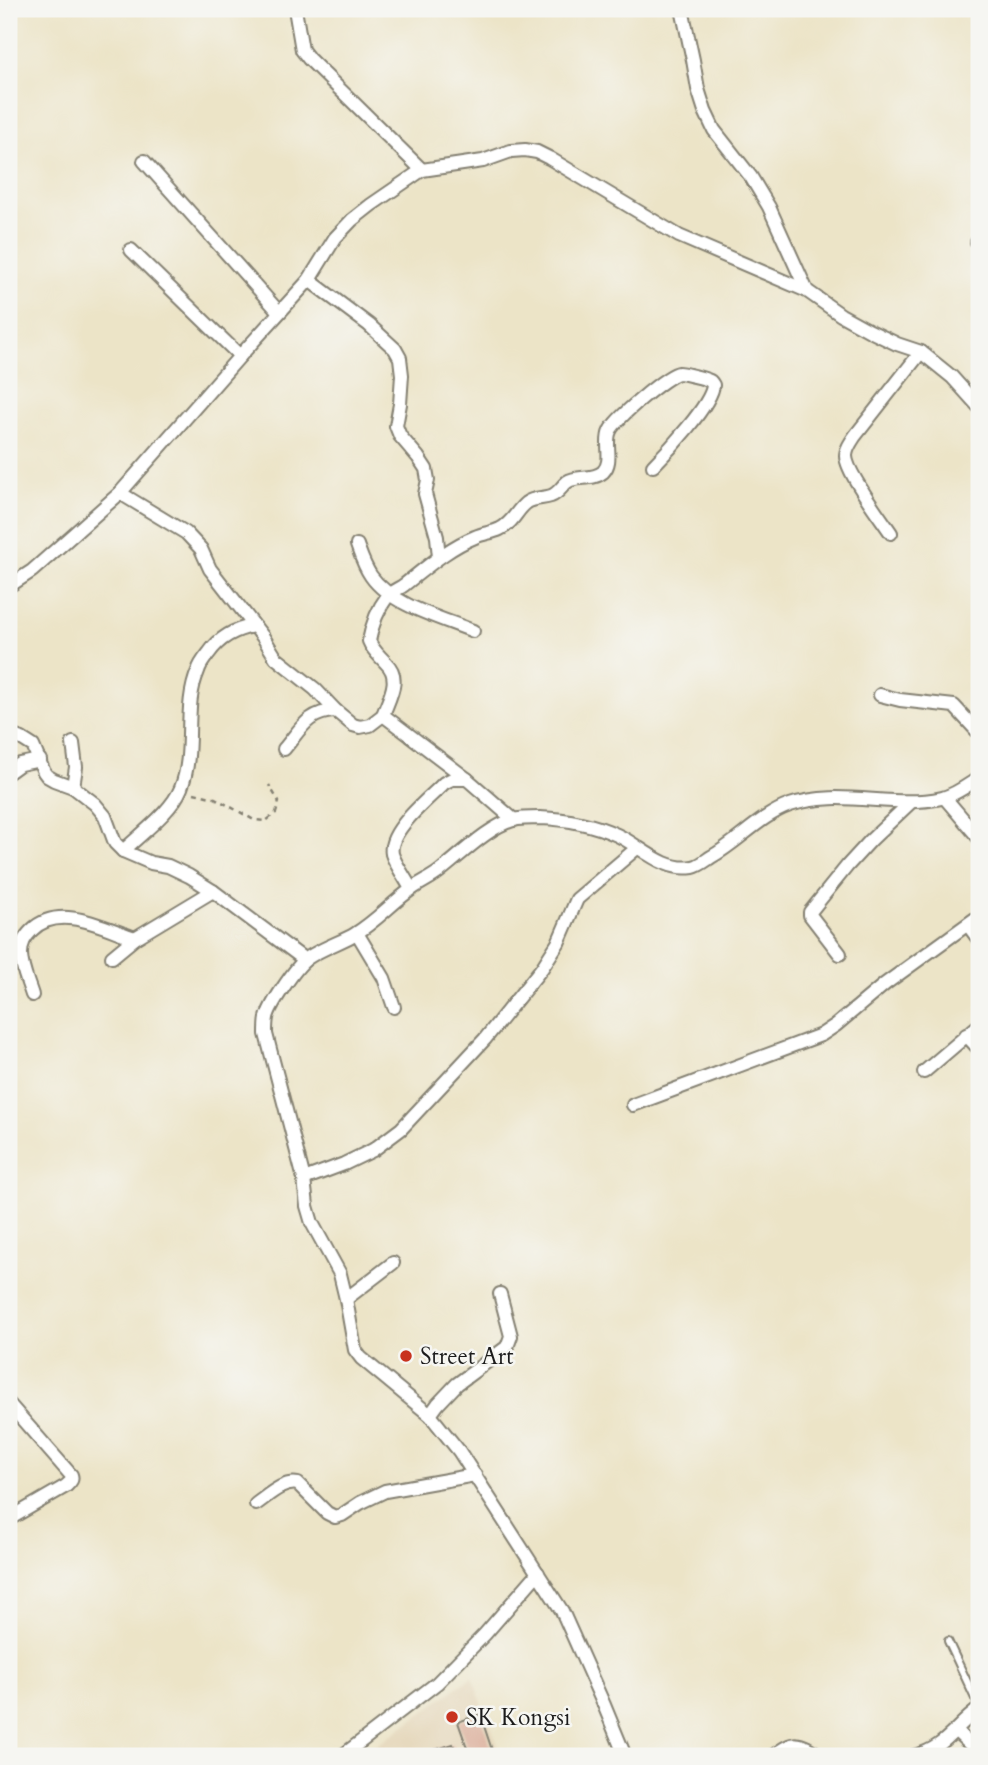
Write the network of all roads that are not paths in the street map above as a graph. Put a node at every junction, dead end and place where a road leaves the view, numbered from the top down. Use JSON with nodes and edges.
{"nodes":[{"id":1,"x":295,"y":9,"type":"edge"},
{"id":2,"x":682,"y":9,"type":"edge"},
{"id":3,"x":144,"y":160,"type":"dead end"},
{"id":4,"x":422,"y":170,"type":"junction"},
{"id":5,"x":131,"y":250,"type":"dead end"},
{"id":6,"x":309,"y":280,"type":"junction"},
{"id":7,"x":807,"y":291,"type":"junction"},
{"id":8,"x":279,"y":312,"type":"junction"},
{"id":9,"x":921,"y":352,"type":"junction"},
{"id":10,"x":240,"y":356,"type":"junction"},
{"id":11,"x":979,"y":407,"type":"edge"},
{"id":12,"x":653,"y":466,"type":"dead end"},
{"id":13,"x":120,"y":493,"type":"junction"},
{"id":14,"x":891,"y":533,"type":"dead end"},
{"id":15,"x":357,"y":545,"type":"dead end"},
{"id":16,"x":439,"y":557,"type":"junction"},
{"id":17,"x":9,"y":586,"type":"edge"},
{"id":18,"x":388,"y":594,"type":"junction"},
{"id":19,"x":254,"y":626,"type":"junction"},
{"id":20,"x":473,"y":631,"type":"dead end"},
{"id":21,"x":880,"y":695,"type":"dead end"},
{"id":22,"x":336,"y":712,"type":"junction"},
{"id":23,"x":383,"y":715,"type":"junction"},
{"id":24,"x":979,"y":733,"type":"edge"},
{"id":25,"x":9,"y":736,"type":"edge"},
{"id":26,"x":73,"y":743,"type":"dead end"},
{"id":27,"x":285,"y":749,"type":"dead end"},
{"id":28,"x":40,"y":760,"type":"junction"},
{"id":29,"x":9,"y":772,"type":"edge"},
{"id":30,"x":979,"y":778,"type":"edge"},
{"id":31,"x":467,"y":779,"type":"junction"},
{"id":32,"x":74,"y":787,"type":"junction"},
{"id":33,"x":945,"y":797,"type":"junction"},
{"id":34,"x":911,"y":802,"type":"junction"},
{"id":35,"x":514,"y":820,"type":"junction"},
{"id":36,"x":979,"y":838,"type":"edge"},
{"id":37,"x":637,"y":848,"type":"junction"},
{"id":38,"x":123,"y":850,"type":"junction"},
{"id":39,"x":411,"y":889,"type":"junction"},
{"id":40,"x":213,"y":891,"type":"junction"},
{"id":41,"x":979,"y":916,"type":"edge"},
{"id":42,"x":968,"y":925,"type":"junction"},
{"id":43,"x":357,"y":933,"type":"junction"},
{"id":44,"x":135,"y":938,"type":"junction"},
{"id":45,"x":979,"y":940,"type":"edge"},
{"id":46,"x":840,"y":954,"type":"dead end"},
{"id":47,"x":112,"y":957,"type":"dead end"},
{"id":48,"x":305,"y":960,"type":"junction"},
{"id":49,"x":32,"y":995,"type":"dead end"},
{"id":50,"x":394,"y":1007,"type":"dead end"},
{"id":51,"x":979,"y":1025,"type":"edge"},
{"id":52,"x":966,"y":1035,"type":"junction"},
{"id":53,"x":979,"y":1049,"type":"edge"},
{"id":54,"x":924,"y":1072,"type":"dead end"},
{"id":55,"x":633,"y":1105,"type":"dead end"},
{"id":56,"x":304,"y":1180,"type":"junction"},
{"id":57,"x":393,"y":1263,"type":"dead end"},
{"id":58,"x":500,"y":1294,"type":"dead end"},
{"id":59,"x":346,"y":1299,"type":"junction"},
{"id":60,"x":9,"y":1404,"type":"edge"},
{"id":61,"x":430,"y":1415,"type":"junction"},
{"id":62,"x":475,"y":1475,"type":"junction"},
{"id":63,"x":256,"y":1504,"type":"dead end"},
{"id":64,"x":9,"y":1520,"type":"edge"},
{"id":65,"x":538,"y":1573,"type":"junction"},
{"id":66,"x":948,"y":1641,"type":"dead end"},
{"id":67,"x":979,"y":1708,"type":"edge"},
{"id":68,"x":956,"y":1731,"type":"junction"},
{"id":69,"x":979,"y":1753,"type":"edge"},
{"id":70,"x":342,"y":1756,"type":"edge"},
{"id":71,"x":625,"y":1756,"type":"edge"},
{"id":72,"x":773,"y":1756,"type":"edge"},
{"id":73,"x":820,"y":1756,"type":"edge"},
{"id":74,"x":914,"y":1756,"type":"edge"}],
"edges":[{"from":1,"to":4,"type":"street"},
{"from":2,"to":7,"type":"street"},
{"from":3,"to":8,"type":"street"},
{"from":4,"to":6,"type":"street"},
{"from":4,"to":7,"type":"street"},
{"from":5,"to":10,"type":"street"},
{"from":6,"to":8,"type":"street"},
{"from":6,"to":16,"type":"street"},
{"from":7,"to":9,"type":"street"},
{"from":8,"to":10,"type":"street"},
{"from":9,"to":11,"type":"street"},
{"from":9,"to":14,"type":"street"},
{"from":10,"to":13,"type":"street"},
{"from":12,"to":16,"type":"street"},
{"from":13,"to":17,"type":"street"},
{"from":13,"to":19,"type":"street"},
{"from":15,"to":18,"type":"street"},
{"from":16,"to":18,"type":"street"},
{"from":18,"to":20,"type":"street"},
{"from":18,"to":23,"type":"street"},
{"from":19,"to":22,"type":"street"},
{"from":19,"to":38,"type":"street"},
{"from":21,"to":24,"type":"street"},
{"from":22,"to":23,"type":"street"},
{"from":22,"to":27,"type":"street"},
{"from":23,"to":31,"type":"street"},
{"from":25,"to":28,"type":"street"},
{"from":26,"to":32,"type":"street"},
{"from":28,"to":29,"type":"street"},
{"from":28,"to":32,"type":"street"},
{"from":30,"to":33,"type":"street"},
{"from":31,"to":35,"type":"street"},
{"from":31,"to":39,"type":"street"},
{"from":32,"to":38,"type":"street"},
{"from":33,"to":34,"type":"street"},
{"from":33,"to":36,"type":"street"},
{"from":34,"to":37,"type":"street"},
{"from":34,"to":46,"type":"street"},
{"from":35,"to":37,"type":"street"},
{"from":35,"to":39,"type":"street"},
{"from":37,"to":56,"type":"street"},
{"from":38,"to":40,"type":"street"},
{"from":39,"to":43,"type":"street"},
{"from":40,"to":44,"type":"street"},
{"from":40,"to":48,"type":"street"},
{"from":41,"to":42,"type":"street"},
{"from":42,"to":45,"type":"street"},
{"from":42,"to":55,"type":"street"},
{"from":43,"to":48,"type":"street"},
{"from":43,"to":50,"type":"street"},
{"from":44,"to":47,"type":"street"},
{"from":44,"to":49,"type":"street"},
{"from":48,"to":56,"type":"street"},
{"from":51,"to":52,"type":"street"},
{"from":52,"to":53,"type":"street"},
{"from":52,"to":54,"type":"street"},
{"from":56,"to":59,"type":"street"},
{"from":57,"to":59,"type":"street"},
{"from":58,"to":61,"type":"street"},
{"from":59,"to":61,"type":"street"},
{"from":60,"to":64,"type":"street"},
{"from":61,"to":62,"type":"street"},
{"from":62,"to":63,"type":"street"},
{"from":62,"to":65,"type":"street"},
{"from":65,"to":70,"type":"street"},
{"from":65,"to":71,"type":"street"},
{"from":66,"to":67,"type":"lane"},
{"from":67,"to":68,"type":"street"},
{"from":68,"to":69,"type":"street"},
{"from":68,"to":74,"type":"street"},
{"from":72,"to":73,"type":"street"}]}
